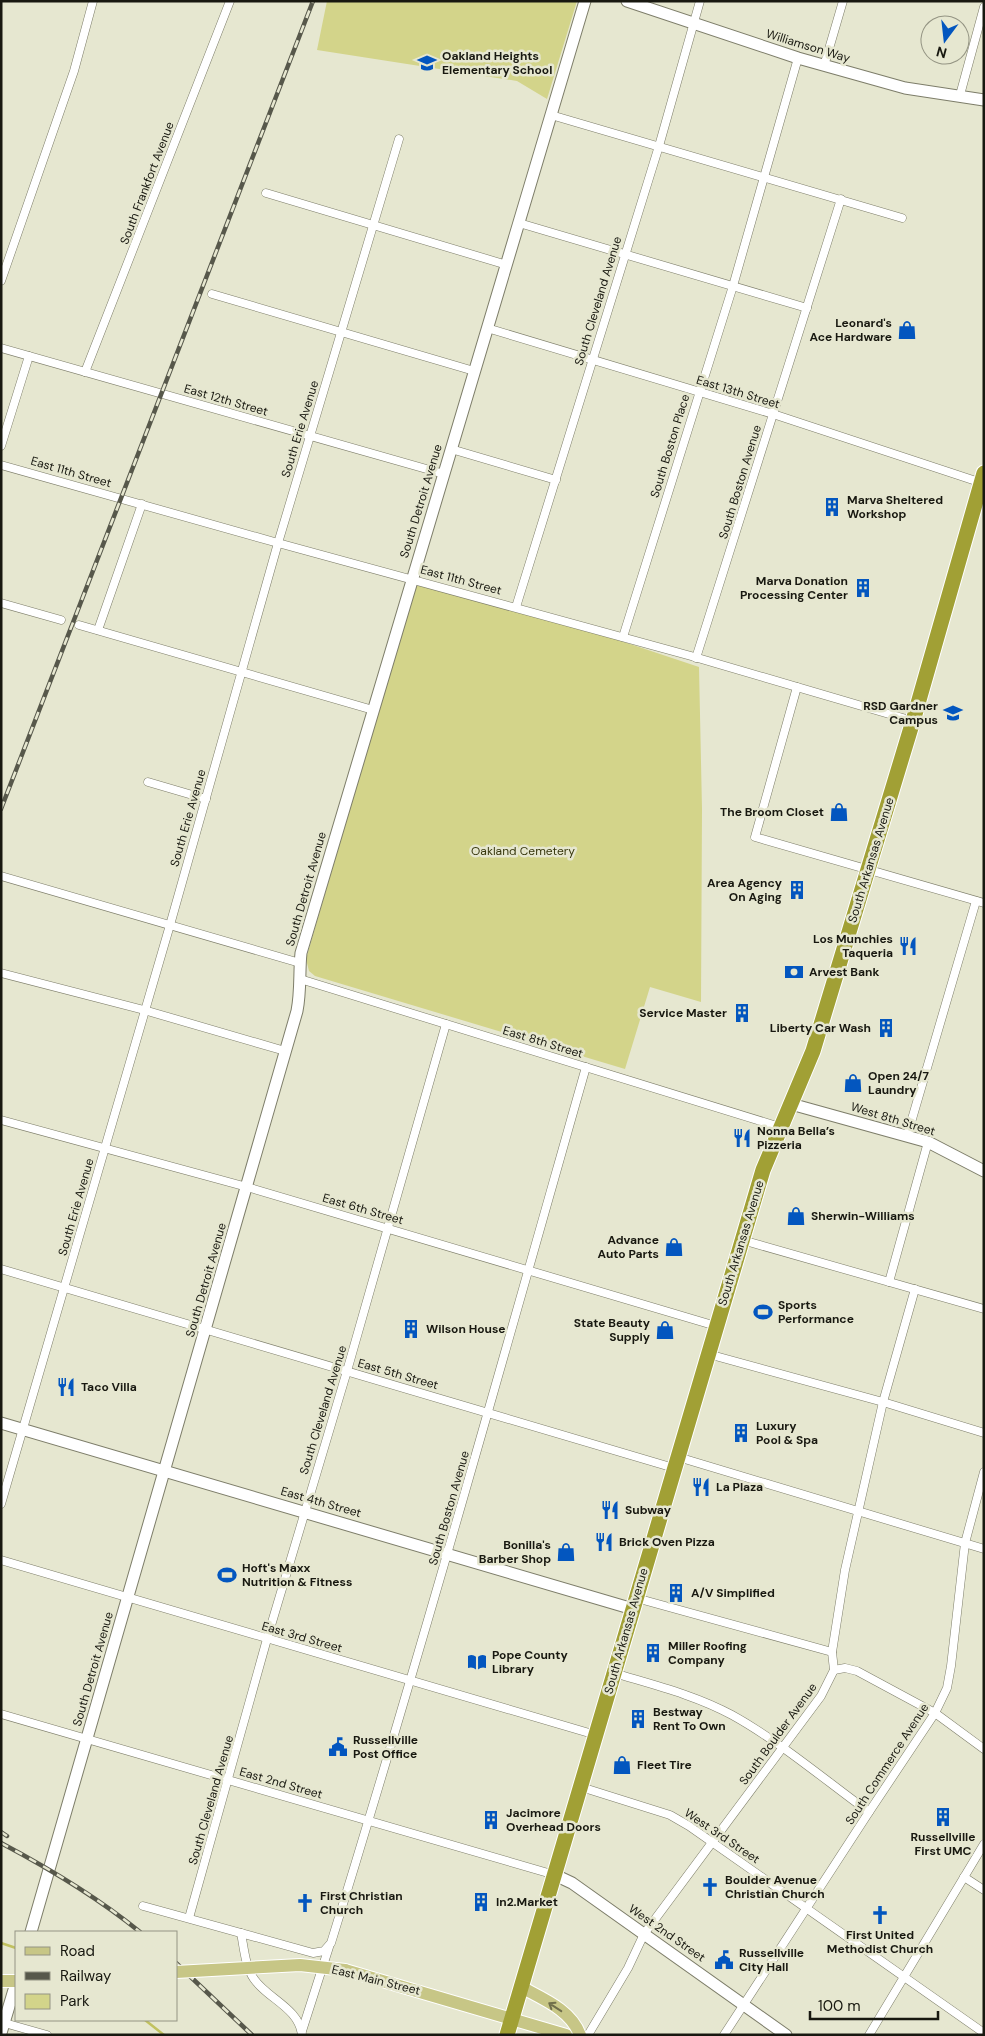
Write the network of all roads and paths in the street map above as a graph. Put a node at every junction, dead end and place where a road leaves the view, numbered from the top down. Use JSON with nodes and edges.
{"nodes":[{"id":1,"x":93,"y":1,"type":"edge"},
{"id":2,"x":230,"y":1,"type":"edge"},
{"id":3,"x":585,"y":1,"type":"edge"},
{"id":4,"x":627,"y":1,"type":"edge"},
{"id":5,"x":700,"y":1,"type":"edge"},
{"id":6,"x":843,"y":1,"type":"edge"},
{"id":7,"x":984,"y":7,"type":"edge"},
{"id":8,"x":693,"y":23,"type":"junction"},
{"id":9,"x":798,"y":58,"type":"junction"},
{"id":10,"x":824,"y":66,"type":"junction"},
{"id":11,"x":960,"y":95,"type":"junction"},
{"id":12,"x":984,"y":100,"type":"edge"},
{"id":13,"x":551,"y":115,"type":"junction"},
{"id":14,"x":399,"y":139,"type":"dead end"},
{"id":15,"x":659,"y":146,"type":"junction"},
{"id":16,"x":765,"y":176,"type":"junction"},
{"id":17,"x":266,"y":193,"type":"dead end"},
{"id":18,"x":841,"y":199,"type":"junction"},
{"id":19,"x":902,"y":218,"type":"dead end"},
{"id":20,"x":519,"y":223,"type":"junction"},
{"id":21,"x":373,"y":225,"type":"junction"},
{"id":22,"x":624,"y":254,"type":"junction"},
{"id":23,"x":507,"y":264,"type":"junction"},
{"id":24,"x":1,"y":281,"type":"edge"},
{"id":25,"x":733,"y":286,"type":"junction"},
{"id":26,"x":212,"y":294,"type":"dead end"},
{"id":27,"x":807,"y":308,"type":"junction"},
{"id":28,"x":487,"y":328,"type":"junction"},
{"id":29,"x":341,"y":331,"type":"junction"},
{"id":30,"x":1,"y":348,"type":"edge"},
{"id":31,"x":29,"y":356,"type":"junction"},
{"id":32,"x":592,"y":358,"type":"junction"},
{"id":33,"x":474,"y":371,"type":"junction"},
{"id":34,"x":85,"y":372,"type":"junction"},
{"id":35,"x":698,"y":392,"type":"junction"},
{"id":36,"x":773,"y":414,"type":"junction"},
{"id":37,"x":310,"y":436,"type":"junction"},
{"id":38,"x":1,"y":446,"type":"edge"},
{"id":39,"x":451,"y":449,"type":"junction"},
{"id":40,"x":1,"y":464,"type":"edge"},
{"id":41,"x":444,"y":474,"type":"junction"},
{"id":42,"x":983,"y":479,"type":"edge"},
{"id":43,"x":556,"y":480,"type":"junction"},
{"id":44,"x":142,"y":504,"type":"junction"},
{"id":45,"x":278,"y":544,"type":"junction"},
{"id":46,"x":412,"y":579,"type":"junction"},
{"id":47,"x":1,"y":603,"type":"edge"},
{"id":48,"x":516,"y":607,"type":"junction"},
{"id":49,"x":61,"y":620,"type":"dead end"},
{"id":50,"x":80,"y":624,"type":"dead end"},
{"id":51,"x":98,"y":630,"type":"junction"},
{"id":52,"x":623,"y":636,"type":"junction"},
{"id":53,"x":696,"y":658,"type":"junction"},
{"id":54,"x":241,"y":673,"type":"junction"},
{"id":55,"x":797,"y":687,"type":"junction"},
{"id":56,"x":373,"y":710,"type":"junction"},
{"id":57,"x":913,"y":721,"type":"junction"},
{"id":58,"x":148,"y":782,"type":"dead end"},
{"id":59,"x":206,"y":799,"type":"junction"},
{"id":60,"x":868,"y":869,"type":"junction"},
{"id":61,"x":1,"y":876,"type":"edge"},
{"id":62,"x":980,"y":902,"type":"edge"},
{"id":63,"x":170,"y":925,"type":"junction"},
{"id":64,"x":300,"y":963,"type":"junction"},
{"id":65,"x":1,"y":973,"type":"edge"},
{"id":66,"x":300,"y":979,"type":"junction"},
{"id":67,"x":144,"y":1010,"type":"junction"},
{"id":68,"x":446,"y":1024,"type":"junction"},
{"id":69,"x":284,"y":1051,"type":"junction"},
{"id":70,"x":586,"y":1067,"type":"junction"},
{"id":71,"x":791,"y":1104,"type":"junction"},
{"id":72,"x":1,"y":1120,"type":"edge"},
{"id":73,"x":780,"y":1127,"type":"junction"},
{"id":74,"x":907,"y":1136,"type":"junction"},
{"id":75,"x":928,"y":1142,"type":"junction"},
{"id":76,"x":104,"y":1148,"type":"junction"},
{"id":77,"x":984,"y":1171,"type":"edge"},
{"id":78,"x":247,"y":1187,"type":"junction"},
{"id":79,"x":388,"y":1229,"type":"junction"},
{"id":80,"x":742,"y":1240,"type":"junction"},
{"id":81,"x":1,"y":1269,"type":"edge"},
{"id":82,"x":528,"y":1269,"type":"junction"},
{"id":83,"x":889,"y":1282,"type":"junction"},
{"id":84,"x":64,"y":1287,"type":"junction"},
{"id":85,"x":915,"y":1290,"type":"junction"},
{"id":86,"x":984,"y":1309,"type":"edge"},
{"id":87,"x":716,"y":1326,"type":"junction"},
{"id":88,"x":206,"y":1329,"type":"junction"},
{"id":89,"x":708,"y":1354,"type":"junction"},
{"id":90,"x":347,"y":1371,"type":"junction"},
{"id":91,"x":883,"y":1402,"type":"junction"},
{"id":92,"x":489,"y":1412,"type":"junction"},
{"id":93,"x":1,"y":1423,"type":"edge"},
{"id":94,"x":24,"y":1430,"type":"junction"},
{"id":95,"x":984,"y":1433,"type":"edge"},
{"id":96,"x":676,"y":1462,"type":"junction"},
{"id":97,"x":165,"y":1470,"type":"junction"},
{"id":98,"x":984,"y":1472,"type":"edge"},
{"id":99,"x":1,"y":1504,"type":"edge"},
{"id":100,"x":304,"y":1511,"type":"junction"},
{"id":101,"x":859,"y":1512,"type":"junction"},
{"id":102,"x":965,"y":1544,"type":"junction"},
{"id":103,"x":984,"y":1549,"type":"edge"},
{"id":104,"x":447,"y":1553,"type":"junction"},
{"id":105,"x":1,"y":1560,"type":"edge"},
{"id":106,"x":128,"y":1598,"type":"junction"},
{"id":107,"x":634,"y":1603,"type":"junction"},
{"id":108,"x":267,"y":1639,"type":"junction"},
{"id":109,"x":832,"y":1652,"type":"junction"},
{"id":110,"x":834,"y":1670,"type":"junction"},
{"id":111,"x":614,"y":1672,"type":"junction"},
{"id":112,"x":411,"y":1682,"type":"junction"},
{"id":113,"x":935,"y":1713,"type":"junction"},
{"id":114,"x":1,"y":1714,"type":"edge"},
{"id":115,"x":596,"y":1734,"type":"junction"},
{"id":116,"x":87,"y":1738,"type":"junction"},
{"id":117,"x":782,"y":1748,"type":"junction"},
{"id":118,"x":984,"y":1748,"type":"edge"},
{"id":119,"x":228,"y":1780,"type":"junction"},
{"id":120,"x":581,"y":1786,"type":"junction"},
{"id":121,"x":869,"y":1812,"type":"junction"},
{"id":122,"x":369,"y":1820,"type":"junction"},
{"id":123,"x":713,"y":1841,"type":"junction"},
{"id":124,"x":984,"y":1844,"type":"edge"},
{"id":125,"x":555,"y":1875,"type":"junction"},
{"id":126,"x":964,"y":1876,"type":"junction"},
{"id":127,"x":984,"y":1890,"type":"edge"},
{"id":128,"x":143,"y":1906,"type":"dead end"},
{"id":129,"x":807,"y":1908,"type":"junction"},
{"id":130,"x":189,"y":1918,"type":"junction"},
{"id":131,"x":31,"y":1931,"type":"edge"},
{"id":132,"x":242,"y":1933,"type":"junction"},
{"id":133,"x":644,"y":1934,"type":"junction"},
{"id":134,"x":331,"y":1943,"type":"junction"},
{"id":135,"x":178,"y":1972,"type":"edge"},
{"id":136,"x":904,"y":1976,"type":"junction"},
{"id":137,"x":1,"y":1981,"type":"edge"},
{"id":138,"x":15,"y":1982,"type":"edge"},
{"id":139,"x":15,"y":1985,"type":"edge"},
{"id":140,"x":522,"y":1987,"type":"junction"},
{"id":141,"x":743,"y":2004,"type":"junction"},
{"id":142,"x":512,"y":2018,"type":"junction"},
{"id":143,"x":2,"y":2026,"type":"edge"},
{"id":144,"x":302,"y":2033,"type":"edge"},
{"id":145,"x":984,"y":2033,"type":"edge"},
{"id":146,"x":47,"y":2035,"type":"edge"},
{"id":147,"x":507,"y":2035,"type":"edge"},
{"id":148,"x":566,"y":2035,"type":"edge"},
{"id":149,"x":580,"y":2035,"type":"edge"},
{"id":150,"x":588,"y":2035,"type":"edge"},
{"id":151,"x":724,"y":2035,"type":"edge"},
{"id":152,"x":786,"y":2035,"type":"edge"},
{"id":153,"x":869,"y":2035,"type":"edge"}],
"edges":[{"from":1,"to":24,"type":"street"},
{"from":2,"to":34,"type":"street","name":"South Frankfort Avenue"},
{"from":3,"to":13,"type":"street","name":"South Detroit Avenue"},
{"from":4,"to":8,"type":"street","name":"Williamson Way"},
{"from":5,"to":8,"type":"street","name":"South Cleveland Avenue"},
{"from":6,"to":10,"type":"street"},
{"from":7,"to":11,"type":"street"},
{"from":8,"to":9,"type":"street","name":"Williamson Way"},
{"from":8,"to":15,"type":"street","name":"South Cleveland Avenue"},
{"from":9,"to":10,"type":"street","name":"Williamson Way"},
{"from":9,"to":16,"type":"street","name":"South Boston Place"},
{"from":10,"to":11,"type":"street","name":"Williamson Way"},
{"from":11,"to":12,"type":"street","name":"Williamson Way"},
{"from":13,"to":15,"type":"street"},
{"from":13,"to":20,"type":"street","name":"South Detroit Avenue"},
{"from":14,"to":21,"type":"street","name":"South Erie Avenue"},
{"from":15,"to":16,"type":"street"},
{"from":15,"to":22,"type":"street","name":"South Cleveland Avenue"},
{"from":16,"to":18,"type":"street"},
{"from":16,"to":25,"type":"street","name":"South Boston Place"},
{"from":17,"to":21,"type":"street"},
{"from":18,"to":19,"type":"street"},
{"from":18,"to":27,"type":"street","name":"South Boston Avenue"},
{"from":20,"to":22,"type":"street"},
{"from":20,"to":23,"type":"street","name":"South Detroit Avenue"},
{"from":21,"to":23,"type":"street"},
{"from":21,"to":29,"type":"street","name":"South Erie Avenue"},
{"from":22,"to":25,"type":"street"},
{"from":22,"to":32,"type":"street","name":"South Cleveland Avenue"},
{"from":23,"to":28,"type":"street","name":"South Detroit Avenue"},
{"from":25,"to":27,"type":"street"},
{"from":25,"to":35,"type":"street","name":"South Boston Place"},
{"from":26,"to":29,"type":"street"},
{"from":27,"to":36,"type":"street","name":"South Boston Avenue"},
{"from":28,"to":32,"type":"street","name":"East 13th Street"},
{"from":28,"to":33,"type":"street","name":"South Detroit Avenue"},
{"from":29,"to":33,"type":"street"},
{"from":29,"to":37,"type":"street","name":"South Erie Avenue"},
{"from":30,"to":31,"type":"street","name":"East 12th Street"},
{"from":31,"to":34,"type":"street","name":"East 12th Street"},
{"from":31,"to":38,"type":"street"},
{"from":32,"to":35,"type":"street","name":"East 13th Street"},
{"from":32,"to":43,"type":"street","name":"South Cleveland Avenue"},
{"from":33,"to":39,"type":"street","name":"South Detroit Avenue"},
{"from":34,"to":37,"type":"street","name":"East 12th Street"},
{"from":35,"to":36,"type":"street","name":"East 13th Street"},
{"from":35,"to":52,"type":"street","name":"South Boston Place"},
{"from":36,"to":42,"type":"street","name":"East 13th Street"},
{"from":36,"to":53,"type":"street","name":"South Boston Avenue"},
{"from":37,"to":41,"type":"street","name":"East 12th Street"},
{"from":37,"to":45,"type":"street","name":"South Erie Avenue"},
{"from":39,"to":41,"type":"street","name":"South Detroit Avenue"},
{"from":39,"to":43,"type":"street"},
{"from":40,"to":44,"type":"street","name":"East 11th Street"},
{"from":41,"to":46,"type":"street","name":"South Detroit Avenue"},
{"from":42,"to":57,"type":"highway","name":"South Arkansas Avenue"},
{"from":43,"to":48,"type":"street","name":"South Cleveland Avenue"},
{"from":44,"to":45,"type":"street","name":"East 11th Street"},
{"from":44,"to":51,"type":"street"},
{"from":45,"to":46,"type":"street","name":"East 11th Street"},
{"from":45,"to":54,"type":"street","name":"South Erie Avenue"},
{"from":46,"to":48,"type":"street","name":"East 11th Street"},
{"from":46,"to":56,"type":"street","name":"South Detroit Avenue"},
{"from":47,"to":49,"type":"street"},
{"from":48,"to":52,"type":"street","name":"East 11th Street"},
{"from":50,"to":51,"type":"street"},
{"from":51,"to":54,"type":"street"},
{"from":52,"to":53,"type":"street","name":"East 11th Street"},
{"from":53,"to":55,"type":"street","name":"East 11th Street"},
{"from":54,"to":56,"type":"street"},
{"from":54,"to":59,"type":"street","name":"South Erie Avenue"},
{"from":55,"to":57,"type":"street","name":"East 11th Street"},
{"from":55,"to":60,"type":"street"},
{"from":56,"to":64,"type":"street","name":"South Detroit Avenue"},
{"from":57,"to":60,"type":"highway","name":"South Arkansas Avenue"},
{"from":58,"to":59,"type":"street"},
{"from":59,"to":63,"type":"street","name":"South Erie Avenue"},
{"from":60,"to":62,"type":"street"},
{"from":60,"to":71,"type":"highway","name":"South Arkansas Avenue"},
{"from":61,"to":63,"type":"street"},
{"from":62,"to":74,"type":"street"},
{"from":63,"to":64,"type":"street"},
{"from":63,"to":67,"type":"street","name":"South Erie Avenue"},
{"from":64,"to":66,"type":"street","name":"South Detroit Avenue"},
{"from":65,"to":67,"type":"street"},
{"from":66,"to":68,"type":"street","name":"East 8th Street"},
{"from":66,"to":69,"type":"street","name":"South Detroit Avenue"},
{"from":67,"to":69,"type":"street"},
{"from":67,"to":76,"type":"street","name":"South Erie Avenue"},
{"from":68,"to":70,"type":"street","name":"East 8th Street"},
{"from":68,"to":79,"type":"street","name":"South Cleveland Avenue"},
{"from":69,"to":78,"type":"street","name":"South Detroit Avenue"},
{"from":70,"to":73,"type":"street","name":"East 8th Street"},
{"from":70,"to":82,"type":"street","name":"South Boston Avenue"},
{"from":71,"to":73,"type":"highway","name":"South Arkansas Avenue"},
{"from":71,"to":74,"type":"street","name":"West 8th Street"},
{"from":72,"to":76,"type":"street","name":"East 6th Street"},
{"from":73,"to":80,"type":"highway","name":"South Arkansas Avenue"},
{"from":74,"to":75,"type":"street","name":"West 8th Street"},
{"from":75,"to":77,"type":"street","name":"West 8th Street"},
{"from":75,"to":83,"type":"street"},
{"from":76,"to":78,"type":"street","name":"East 6th Street"},
{"from":76,"to":84,"type":"street","name":"South Erie Avenue"},
{"from":78,"to":79,"type":"street","name":"East 6th Street"},
{"from":78,"to":88,"type":"street","name":"South Detroit Avenue"},
{"from":79,"to":82,"type":"street","name":"East 6th Street"},
{"from":79,"to":90,"type":"street","name":"South Cleveland Avenue"},
{"from":80,"to":83,"type":"street"},
{"from":80,"to":87,"type":"highway","name":"South Arkansas Avenue"},
{"from":81,"to":84,"type":"street","name":"East 5th Street"},
{"from":82,"to":87,"type":"street","name":"East 6th Street"},
{"from":82,"to":92,"type":"street","name":"South Boston Avenue"},
{"from":83,"to":85,"type":"street"},
{"from":84,"to":88,"type":"street","name":"East 5th Street"},
{"from":84,"to":94,"type":"street","name":"South Erie Avenue"},
{"from":85,"to":86,"type":"street"},
{"from":85,"to":91,"type":"street"},
{"from":87,"to":89,"type":"highway","name":"South Arkansas Avenue"},
{"from":88,"to":90,"type":"street","name":"East 5th Street"},
{"from":88,"to":97,"type":"street","name":"South Detroit Avenue"},
{"from":89,"to":91,"type":"street"},
{"from":89,"to":96,"type":"highway","name":"South Arkansas Avenue"},
{"from":90,"to":92,"type":"street","name":"East 5th Street"},
{"from":90,"to":100,"type":"street","name":"South Cleveland Avenue"},
{"from":91,"to":95,"type":"street"},
{"from":91,"to":101,"type":"street"},
{"from":92,"to":96,"type":"street","name":"East 5th Street"},
{"from":92,"to":104,"type":"street","name":"South Boston Avenue"},
{"from":93,"to":94,"type":"street","name":"East 4th Street"},
{"from":94,"to":97,"type":"street","name":"East 4th Street"},
{"from":94,"to":99,"type":"street","name":"South Erie Avenue"},
{"from":96,"to":101,"type":"street","name":"East 5th Street"},
{"from":96,"to":107,"type":"highway","name":"South Arkansas Avenue"},
{"from":97,"to":100,"type":"street","name":"East 4th Street"},
{"from":97,"to":106,"type":"street","name":"South Detroit Avenue"},
{"from":98,"to":102,"type":"street","name":"South Commerce Avenue"},
{"from":100,"to":104,"type":"street","name":"East 4th Street"},
{"from":100,"to":108,"type":"street","name":"South Cleveland Avenue"},
{"from":101,"to":102,"type":"street","name":"East 5th Street"},
{"from":101,"to":109,"type":"street"},
{"from":102,"to":103,"type":"street","name":"East 5th Street"},
{"from":102,"to":113,"type":"street","name":"South Commerce Avenue"},
{"from":104,"to":107,"type":"street","name":"East 4th Street"},
{"from":104,"to":112,"type":"street","name":"South Boston Avenue"},
{"from":105,"to":106,"type":"street","name":"East 3rd Street"},
{"from":106,"to":108,"type":"street","name":"East 3rd Street"},
{"from":106,"to":116,"type":"street","name":"South Detroit Avenue"},
{"from":107,"to":109,"type":"street"},
{"from":107,"to":111,"type":"highway","name":"South Arkansas Avenue"},
{"from":108,"to":112,"type":"street","name":"East 3rd Street"},
{"from":108,"to":119,"type":"street","name":"South Cleveland Avenue"},
{"from":109,"to":110,"type":"street"},
{"from":110,"to":113,"type":"street"},
{"from":110,"to":117,"type":"street","name":"South Boulder Avenue"},
{"from":111,"to":115,"type":"highway","name":"South Arkansas Avenue"},
{"from":111,"to":117,"type":"street"},
{"from":112,"to":115,"type":"street","name":"East 3rd Street"},
{"from":112,"to":122,"type":"street","name":"South Boston Avenue"},
{"from":113,"to":118,"type":"street"},
{"from":113,"to":121,"type":"street","name":"South Commerce Avenue"},
{"from":114,"to":116,"type":"street","name":"East 2nd Street"},
{"from":115,"to":120,"type":"highway","name":"South Arkansas Avenue"},
{"from":116,"to":119,"type":"street","name":"East 2nd Street"},
{"from":116,"to":131,"type":"street","name":"South Detroit Avenue"},
{"from":117,"to":121,"type":"street"},
{"from":117,"to":123,"type":"street","name":"South Boulder Avenue"},
{"from":119,"to":122,"type":"street","name":"East 2nd Street"},
{"from":119,"to":130,"type":"street","name":"South Cleveland Avenue"},
{"from":120,"to":123,"type":"street","name":"West 3rd Street"},
{"from":120,"to":125,"type":"highway","name":"South Arkansas Avenue"},
{"from":121,"to":129,"type":"street","name":"South Commerce Avenue"},
{"from":122,"to":125,"type":"street","name":"East 2nd Street"},
{"from":122,"to":134,"type":"street","name":"South Boston Avenue"},
{"from":123,"to":129,"type":"street","name":"West 3rd Street"},
{"from":123,"to":133,"type":"street","name":"South Boulder Avenue"},
{"from":124,"to":126,"type":"street"},
{"from":125,"to":133,"type":"street","name":"West 2nd Street"},
{"from":125,"to":140,"type":"highway","name":"South Arkansas Avenue"},
{"from":126,"to":127,"type":"street"},
{"from":126,"to":136,"type":"street"},
{"from":128,"to":130,"type":"street"},
{"from":129,"to":136,"type":"street","name":"West 3rd Street"},
{"from":129,"to":141,"type":"street","name":"South Commerce Avenue"},
{"from":130,"to":132,"type":"street"},
{"from":132,"to":134,"type":"street","name":"South Boston Avenue"},
{"from":132,"to":144,"type":"street"},
{"from":133,"to":141,"type":"street","name":"West 2nd Street"},
{"from":133,"to":150,"type":"street","name":"South Boulder Avenue"},
{"from":134,"to":144,"type":"street"},
{"from":135,"to":142,"type":"main road","name":"East Main Street","bridge":true},
{"from":136,"to":145,"type":"street","name":"West 3rd Street"},
{"from":136,"to":153,"type":"street"},
{"from":137,"to":138,"type":"main road"},
{"from":139,"to":143,"type":"street"},
{"from":140,"to":142,"type":"highway","name":"South Arkansas Avenue"},
{"from":149,"to":140,"type":"main road","one_way":true},
{"from":141,"to":151,"type":"street","name":"South Commerce Avenue"},
{"from":141,"to":152,"type":"street","name":"West 2nd Street"},
{"from":142,"to":147,"type":"highway","name":"South Arkansas Avenue"},
{"from":142,"to":148,"type":"main road","name":"East Main Street"},
{"from":143,"to":146,"type":"street"}]}
